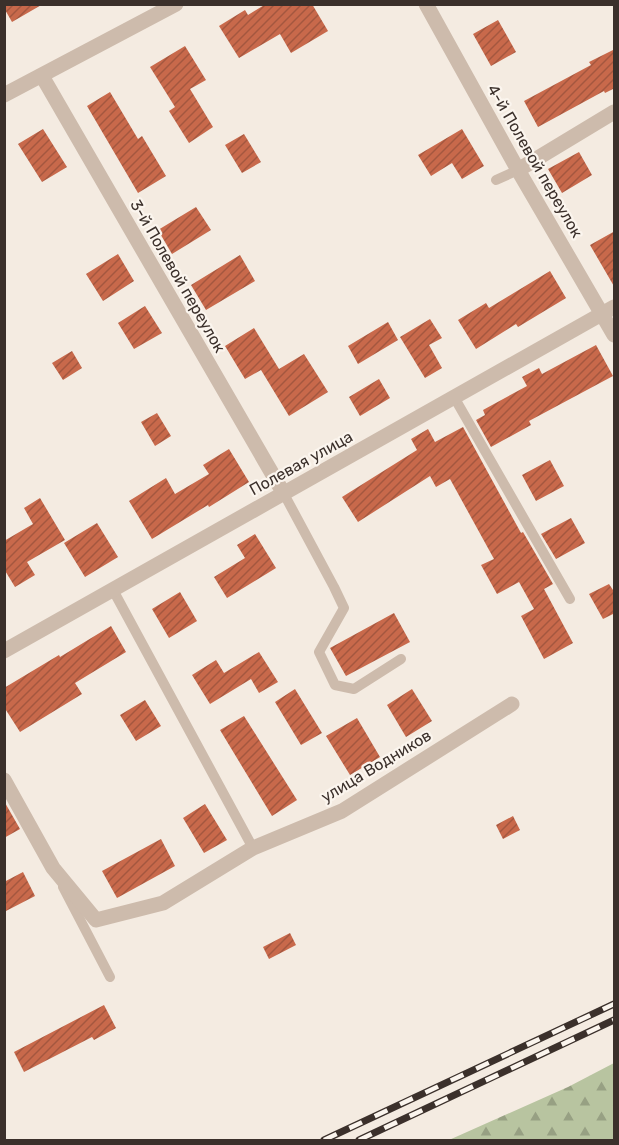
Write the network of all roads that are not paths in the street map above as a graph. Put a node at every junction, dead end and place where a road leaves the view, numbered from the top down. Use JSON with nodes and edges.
{"nodes":[{"id":1,"x":176,"y":4,"type":"edge"},
{"id":2,"x":426,"y":4,"type":"edge"},
{"id":3,"x":42,"y":76,"type":"junction"},
{"id":4,"x":4,"y":95,"type":"edge"},
{"id":5,"x":615,"y":112,"type":"edge"},
{"id":6,"x":518,"y":170,"type":"junction"},
{"id":7,"x":496,"y":180,"type":"dead end"},
{"id":8,"x":608,"y":310,"type":"edge"},
{"id":9,"x":615,"y":335,"type":"edge"},
{"id":10,"x":454,"y":397,"type":"junction"},
{"id":11,"x":284,"y":494,"type":"junction"},
{"id":12,"x":112,"y":590,"type":"junction"},
{"id":13,"x":570,"y":599,"type":"dead end"},
{"id":14,"x":4,"y":651,"type":"edge"},
{"id":15,"x":401,"y":659,"type":"dead end"},
{"id":16,"x":512,"y":704,"type":"dead end"},
{"id":17,"x":4,"y":780,"type":"edge"},
{"id":18,"x":253,"y":848,"type":"junction"},
{"id":19,"x":52,"y":868,"type":"junction"},
{"id":20,"x":110,"y":977,"type":"dead end"}],
"edges":[{"from":1,"to":3,"type":"street"},
{"from":2,"to":6,"type":"street","name":"4-й Полевой переулок"},
{"from":3,"to":4,"type":"street"},
{"from":3,"to":11,"type":"street","name":"3-й Полевой переулок"},
{"from":5,"to":6,"type":"street"},
{"from":6,"to":7,"type":"lane"},
{"from":6,"to":8,"type":"street","name":"4-й Полевой переулок"},
{"from":8,"to":9,"type":"street","name":"4-й Полевой переулок"},
{"from":8,"to":10,"type":"street","name":"Полевая улица"},
{"from":10,"to":11,"type":"street","name":"Полевая улица"},
{"from":10,"to":13,"type":"lane"},
{"from":11,"to":12,"type":"street","name":"Полевая улица"},
{"from":11,"to":15,"type":"lane"},
{"from":12,"to":14,"type":"street","name":"Полевая улица"},
{"from":12,"to":18,"type":"lane"},
{"from":16,"to":18,"type":"street","name":"улица Водников"},
{"from":17,"to":19,"type":"street"},
{"from":18,"to":19,"type":"street","name":"улица Водников"},
{"from":19,"to":20,"type":"lane"}]}
